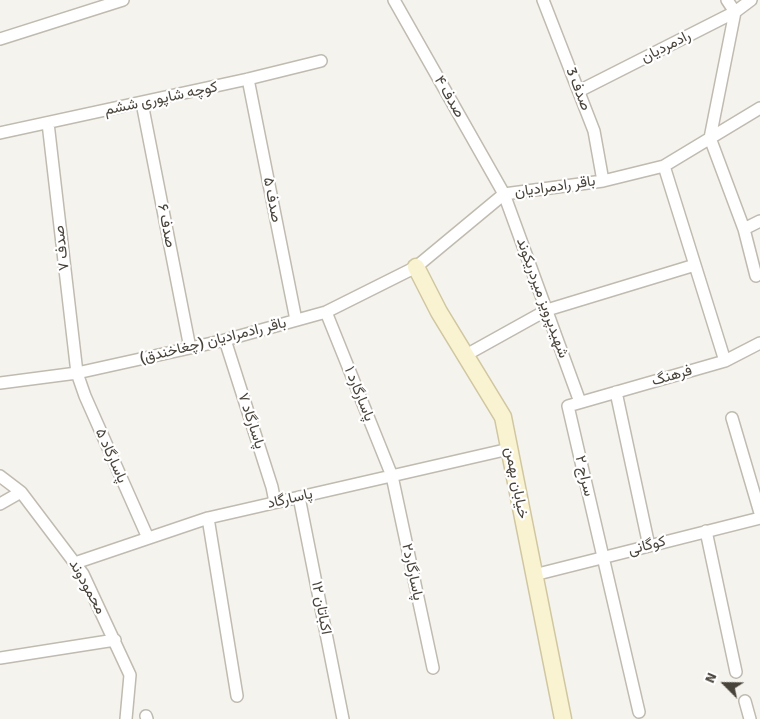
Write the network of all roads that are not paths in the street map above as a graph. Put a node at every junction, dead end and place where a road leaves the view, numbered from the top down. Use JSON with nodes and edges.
{"nodes":[{"id":1,"x":123,"y":0,"type":"edge"},
{"id":2,"x":394,"y":0,"type":"edge"},
{"id":3,"x":543,"y":0,"type":"edge"},
{"id":4,"x":727,"y":0,"type":"edge"},
{"id":5,"x":751,"y":0,"type":"edge"},
{"id":6,"x":735,"y":12,"type":"junction"},
{"id":7,"x":0,"y":39,"type":"edge"},
{"id":8,"x":321,"y":61,"type":"dead end"},
{"id":9,"x":248,"y":79,"type":"junction"},
{"id":10,"x":579,"y":91,"type":"junction"},
{"id":11,"x":142,"y":103,"type":"junction"},
{"id":12,"x":760,"y":108,"type":"edge"},
{"id":13,"x":48,"y":123,"type":"junction"},
{"id":14,"x":0,"y":133,"type":"edge"},
{"id":15,"x":710,"y":138,"type":"junction"},
{"id":16,"x":664,"y":166,"type":"junction"},
{"id":17,"x":603,"y":181,"type":"junction"},
{"id":18,"x":504,"y":194,"type":"junction"},
{"id":19,"x":760,"y":221,"type":"edge"},
{"id":20,"x":744,"y":229,"type":"junction"},
{"id":21,"x":695,"y":265,"type":"junction"},
{"id":22,"x":416,"y":267,"type":"junction"},
{"id":23,"x":756,"y":276,"type":"dead end"},
{"id":24,"x":547,"y":310,"type":"junction"},
{"id":25,"x":326,"y":312,"type":"junction"},
{"id":26,"x":296,"y":320,"type":"junction"},
{"id":27,"x":224,"y":340,"type":"junction"},
{"id":28,"x":760,"y":343,"type":"edge"},
{"id":29,"x":190,"y":348,"type":"junction"},
{"id":30,"x":466,"y":355,"type":"junction"},
{"id":31,"x":725,"y":362,"type":"junction"},
{"id":32,"x":77,"y":373,"type":"junction"},
{"id":33,"x":0,"y":383,"type":"edge"},
{"id":34,"x":616,"y":392,"type":"junction"},
{"id":35,"x":580,"y":402,"type":"junction"},
{"id":36,"x":732,"y":418,"type":"dead end"},
{"id":37,"x":509,"y":449,"type":"junction"},
{"id":38,"x":0,"y":476,"type":"edge"},
{"id":39,"x":392,"y":476,"type":"junction"},
{"id":40,"x":22,"y":492,"type":"junction"},
{"id":41,"x":299,"y":497,"type":"junction"},
{"id":42,"x":275,"y":502,"type":"junction"},
{"id":43,"x":0,"y":504,"type":"edge"},
{"id":44,"x":760,"y":513,"type":"edge"},
{"id":45,"x":208,"y":518,"type":"junction"},
{"id":46,"x":760,"y":518,"type":"edge"},
{"id":47,"x":706,"y":531,"type":"junction"},
{"id":48,"x":148,"y":538,"type":"junction"},
{"id":49,"x":649,"y":546,"type":"junction"},
{"id":50,"x":602,"y":558,"type":"junction"},
{"id":51,"x":75,"y":563,"type":"junction"},
{"id":52,"x":534,"y":575,"type":"junction"},
{"id":53,"x":115,"y":640,"type":"junction"},
{"id":54,"x":0,"y":658,"type":"edge"},
{"id":55,"x":433,"y":668,"type":"dead end"},
{"id":56,"x":736,"y":672,"type":"dead end"},
{"id":57,"x":237,"y":696,"type":"dead end"},
{"id":58,"x":745,"y":701,"type":"dead end"},
{"id":59,"x":639,"y":712,"type":"dead end"},
{"id":60,"x":126,"y":719,"type":"edge"},
{"id":61,"x":343,"y":719,"type":"edge"},
{"id":62,"x":563,"y":719,"type":"edge"},
{"id":63,"x":750,"y":719,"type":"edge"}],
"edges":[{"from":1,"to":7,"type":"street"},
{"from":2,"to":18,"type":"street","name":"صدف ۴"},
{"from":3,"to":10,"type":"street","name":"صدف 3"},
{"from":4,"to":6,"type":"street"},
{"from":5,"to":6,"type":"street","name":"رادمردیان"},
{"from":6,"to":10,"type":"street","name":"رادمردیان"},
{"from":6,"to":15,"type":"street"},
{"from":8,"to":9,"type":"street","name":"کوچه شاپوری ششم"},
{"from":9,"to":11,"type":"street","name":"کوچه شاپوری ششم"},
{"from":9,"to":26,"type":"street","name":"صدف ۵"},
{"from":10,"to":17,"type":"street","name":"صدف 3"},
{"from":11,"to":13,"type":"street","name":"کوچه شاپوری ششم"},
{"from":11,"to":29,"type":"street","name":"صدف ۶"},
{"from":12,"to":15,"type":"street","name":"باقر رادمرادیان"},
{"from":13,"to":14,"type":"street","name":"کوچه شاپوری ششم"},
{"from":13,"to":32,"type":"street","name":"صدف ۷"},
{"from":15,"to":16,"type":"street","name":"باقر رادمرادیان"},
{"from":15,"to":20,"type":"street"},
{"from":16,"to":17,"type":"street","name":"باقر رادمرادیان"},
{"from":16,"to":21,"type":"street"},
{"from":17,"to":18,"type":"street","name":"باقر رادمرادیان"},
{"from":18,"to":22,"type":"street","name":"باقر رادمرادیان"},
{"from":18,"to":24,"type":"street","name":"شهیدپرویز میردریکوند"},
{"from":19,"to":20,"type":"street"},
{"from":20,"to":23,"type":"street"},
{"from":21,"to":24,"type":"street"},
{"from":21,"to":31,"type":"street"},
{"from":22,"to":25,"type":"street","name":"باقر رادمرادیان (چغاخندق)"},
{"from":22,"to":30,"type":"street","name":"خیابان بهمن"},
{"from":24,"to":30,"type":"street"},
{"from":24,"to":35,"type":"street","name":"شهیدپرویز میردریکوند"},
{"from":25,"to":26,"type":"street","name":"باقر رادمرادیان (چغاخندق)"},
{"from":25,"to":39,"type":"street","name":"پاسارگارد ۱"},
{"from":26,"to":27,"type":"street","name":"باقر رادمرادیان (چغاخندق)"},
{"from":27,"to":29,"type":"street","name":"باقر رادمرادیان (چغاخندق)"},
{"from":27,"to":42,"type":"street","name":"پاسارگاد ۷"},
{"from":28,"to":31,"type":"street","name":"فرهنگ"},
{"from":29,"to":32,"type":"street","name":"باقر رادمرادیان (چغاخندق)"},
{"from":30,"to":37,"type":"street","name":"خیابان بهمن"},
{"from":31,"to":34,"type":"street","name":"فرهنگ"},
{"from":32,"to":33,"type":"street","name":"باقر رادمرادیان (چغاخندق)"},
{"from":32,"to":48,"type":"street","name":"پاسارگاد ۵"},
{"from":34,"to":35,"type":"street","name":"فرهنگ"},
{"from":34,"to":49,"type":"street"},
{"from":35,"to":50,"type":"street","name":"سراج ۲"},
{"from":36,"to":44,"type":"street"},
{"from":37,"to":39,"type":"street","name":"پاسارگاد"},
{"from":37,"to":52,"type":"street","name":"خیابان بهمن"},
{"from":38,"to":40,"type":"street","name":"محمودوند"},
{"from":39,"to":41,"type":"street","name":"پاسارگاد"},
{"from":39,"to":55,"type":"street","name":"پاسارگارد۲"},
{"from":40,"to":43,"type":"street"},
{"from":40,"to":51,"type":"street","name":"محمودوند"},
{"from":41,"to":42,"type":"street","name":"پاسارگاد"},
{"from":41,"to":61,"type":"street","name":"اکباتان ۱۲"},
{"from":42,"to":45,"type":"street","name":"پاسارگاد"},
{"from":45,"to":48,"type":"street","name":"پاسارگاد"},
{"from":45,"to":57,"type":"street"},
{"from":46,"to":47,"type":"street","name":"کوگانی"},
{"from":47,"to":49,"type":"street","name":"کوگانی"},
{"from":47,"to":56,"type":"street"},
{"from":48,"to":51,"type":"street","name":"پاسارگاد"},
{"from":49,"to":50,"type":"street","name":"کوگانی"},
{"from":50,"to":52,"type":"street","name":"کوگانی"},
{"from":50,"to":59,"type":"street"},
{"from":51,"to":53,"type":"street","name":"محمودوند"},
{"from":52,"to":62,"type":"street","name":"خیابان بهمن"},
{"from":53,"to":54,"type":"street"},
{"from":53,"to":60,"type":"street","name":"محمودوند"},
{"from":58,"to":63,"type":"street"}]}
